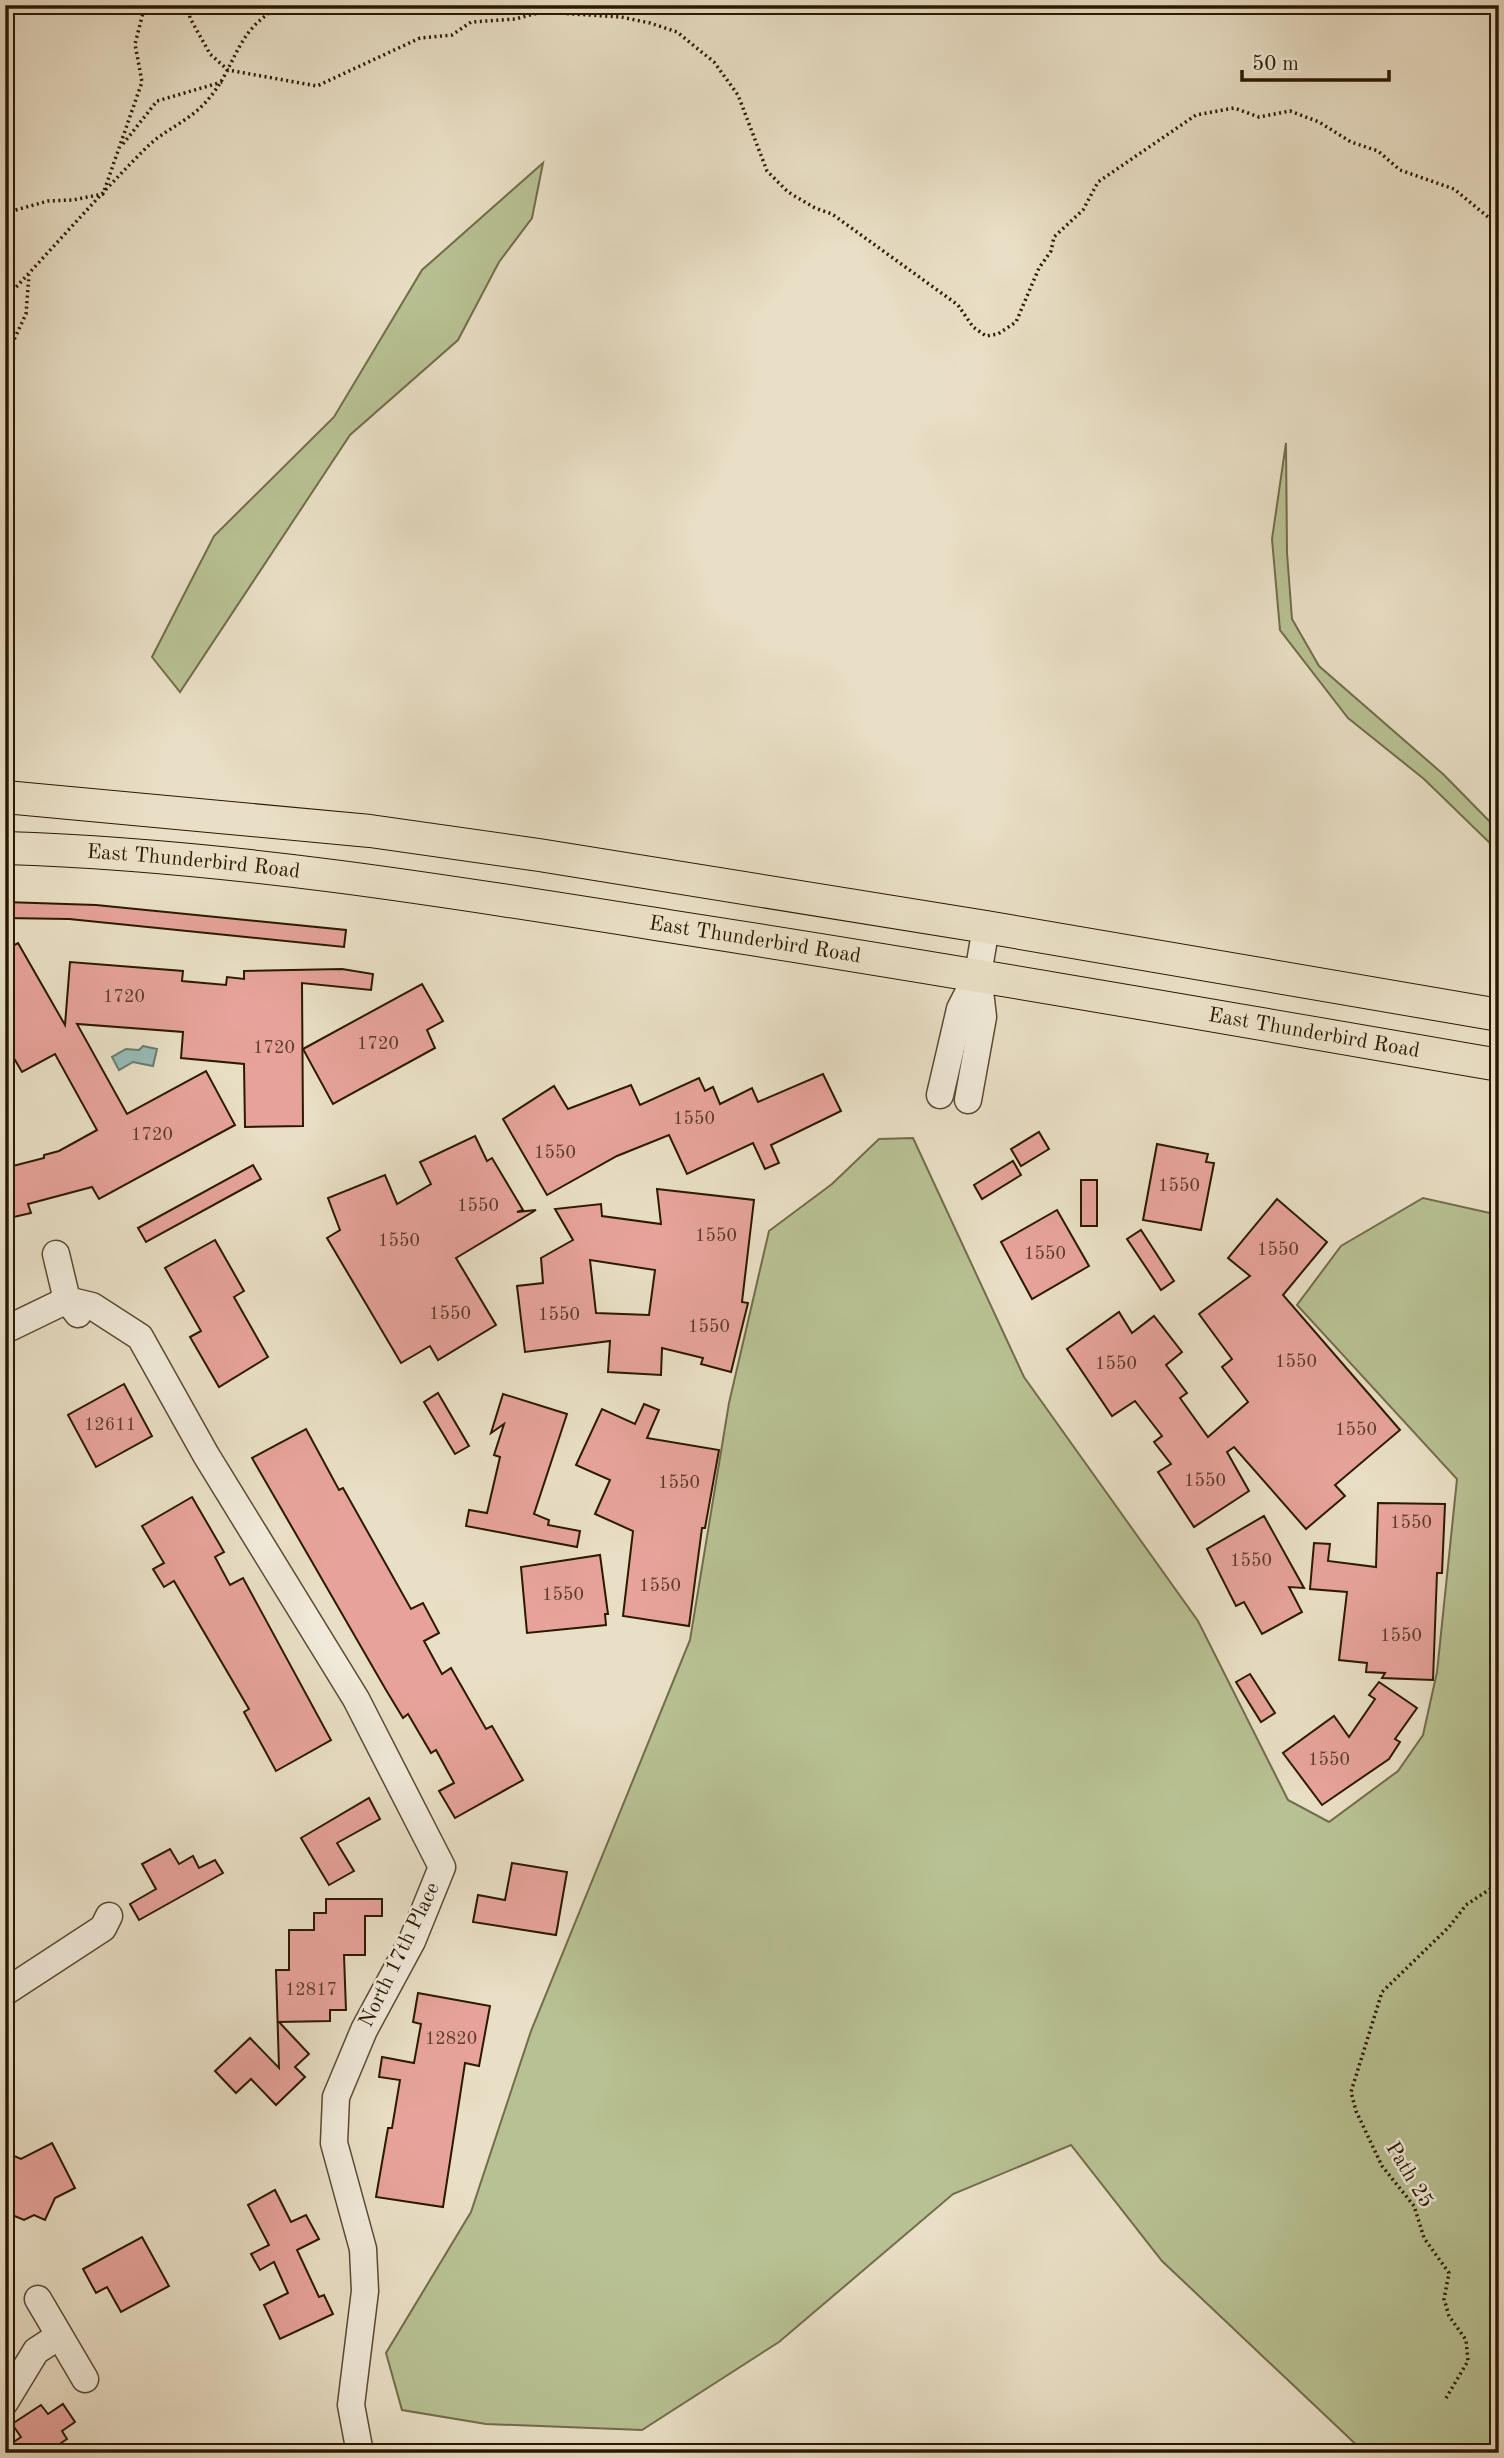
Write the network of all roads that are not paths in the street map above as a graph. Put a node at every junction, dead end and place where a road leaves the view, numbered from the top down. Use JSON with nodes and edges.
{"nodes":[{"id":1,"x":5,"y":797,"type":"edge"},
{"id":2,"x":5,"y":848,"type":"edge"},
{"id":3,"x":986,"y":927,"type":"junction"},
{"id":4,"x":978,"y":974,"type":"junction"},
{"id":5,"x":1499,"y":1015,"type":"edge"},
{"id":6,"x":1499,"y":1065,"type":"edge"},
{"id":7,"x":940,"y":1095,"type":"dead end"},
{"id":8,"x":968,"y":1100,"type":"dead end"},
{"id":9,"x":56,"y":1254,"type":"dead end"},
{"id":10,"x":66,"y":1300,"type":"junction"},
{"id":11,"x":5,"y":1330,"type":"edge"},
{"id":12,"x":109,"y":1916,"type":"dead end"},
{"id":13,"x":7,"y":1986,"type":"edge"},
{"id":14,"x":38,"y":2299,"type":"dead end"},
{"id":15,"x":59,"y":2336,"type":"junction"},
{"id":16,"x":85,"y":2379,"type":"dead end"},
{"id":17,"x":5,"y":2402,"type":"edge"},
{"id":18,"x":360,"y":2453,"type":"edge"}],
"edges":[{"from":1,"to":3,"type":"main road"},
{"from":2,"to":4,"type":"main road","name":"East Thunderbird Road"},
{"from":3,"to":4,"type":"street"},
{"from":3,"to":5,"type":"main road"},
{"from":4,"to":6,"type":"main road","name":"East Thunderbird Road"},
{"from":4,"to":7,"type":"street"},
{"from":4,"to":8,"type":"street"},
{"from":9,"to":10,"type":"street"},
{"from":10,"to":11,"type":"street"},
{"from":10,"to":18,"type":"street","name":"North 17th Place"},
{"from":12,"to":13,"type":"street"},
{"from":14,"to":15,"type":"street"},
{"from":15,"to":16,"type":"street"},
{"from":15,"to":17,"type":"street"}]}
